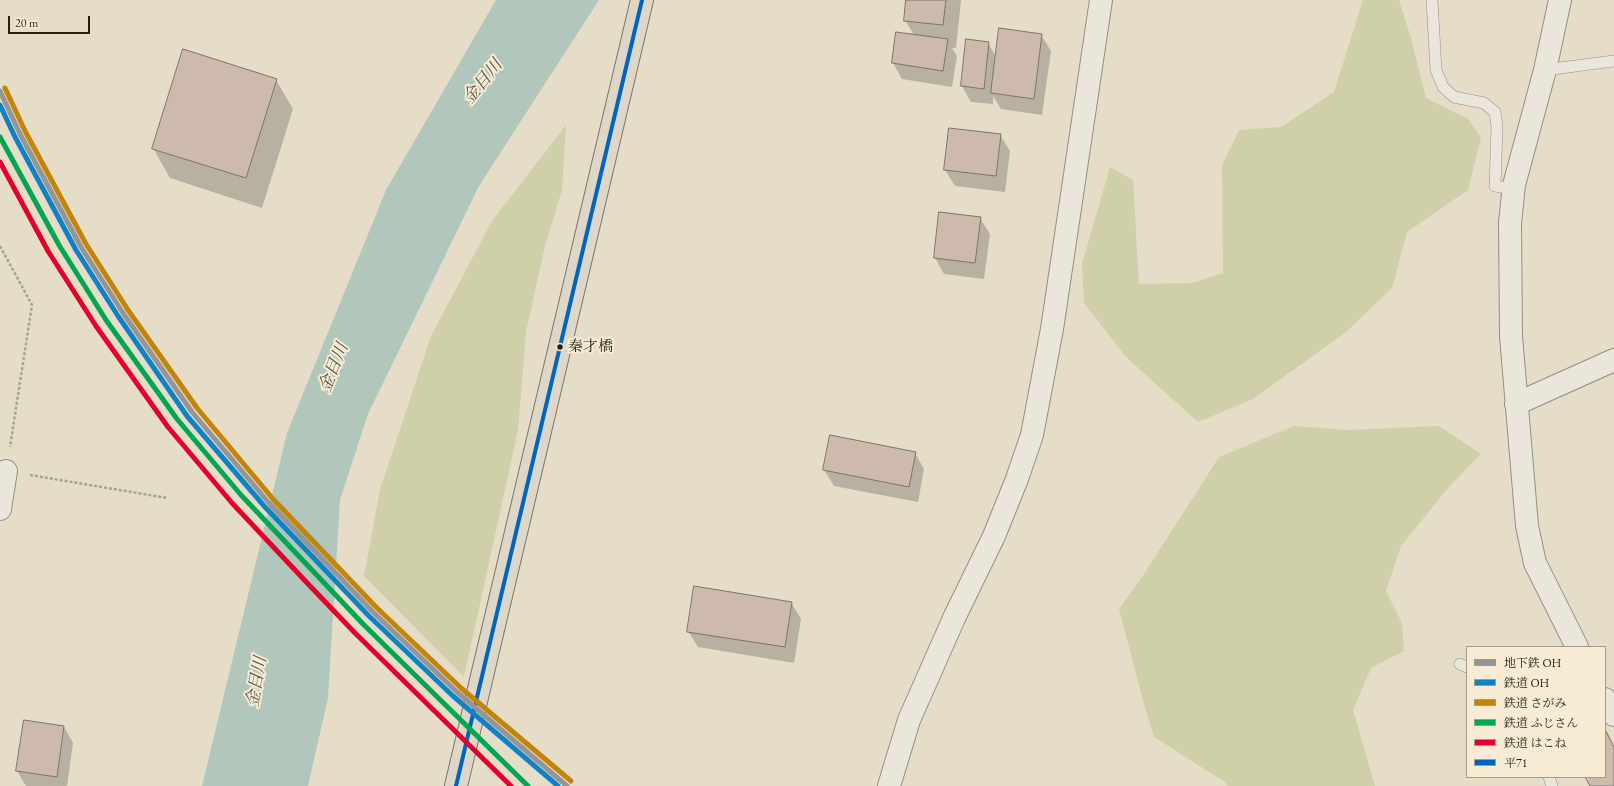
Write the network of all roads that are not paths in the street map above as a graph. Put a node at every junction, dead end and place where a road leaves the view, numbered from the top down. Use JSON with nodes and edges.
{"nodes":[{"id":1,"x":642,"y":0,"type":"edge"},
{"id":2,"x":1101,"y":0,"type":"edge"},
{"id":3,"x":1432,"y":0,"type":"edge"},
{"id":4,"x":1560,"y":0,"type":"edge"},
{"id":5,"x":1614,"y":61,"type":"edge"},
{"id":6,"x":1545,"y":70,"type":"junction"},
{"id":7,"x":1514,"y":189,"type":"junction"},
{"id":8,"x":1614,"y":360,"type":"edge"},
{"id":9,"x":1516,"y":404,"type":"junction"},
{"id":10,"x":6,"y":471,"type":"road end"},
{"id":11,"x":0,"y":509,"type":"edge"},
{"id":12,"x":1576,"y":646,"type":"edge"},
{"id":13,"x":1606,"y":701,"type":"edge"},
{"id":14,"x":1614,"y":715,"type":"edge"},
{"id":15,"x":456,"y":786,"type":"edge"},
{"id":16,"x":889,"y":786,"type":"edge"}],
"edges":[{"from":1,"to":15,"type":"main road"},
{"from":2,"to":16,"type":"street"},
{"from":3,"to":7,"type":"lane"},
{"from":4,"to":6,"type":"street"},
{"from":5,"to":6,"type":"lane"},
{"from":6,"to":7,"type":"street"},
{"from":7,"to":9,"type":"street"},
{"from":8,"to":9,"type":"street"},
{"from":9,"to":12,"type":"street"},
{"from":10,"to":11,"type":"street"},
{"from":13,"to":14,"type":"street"}]}
